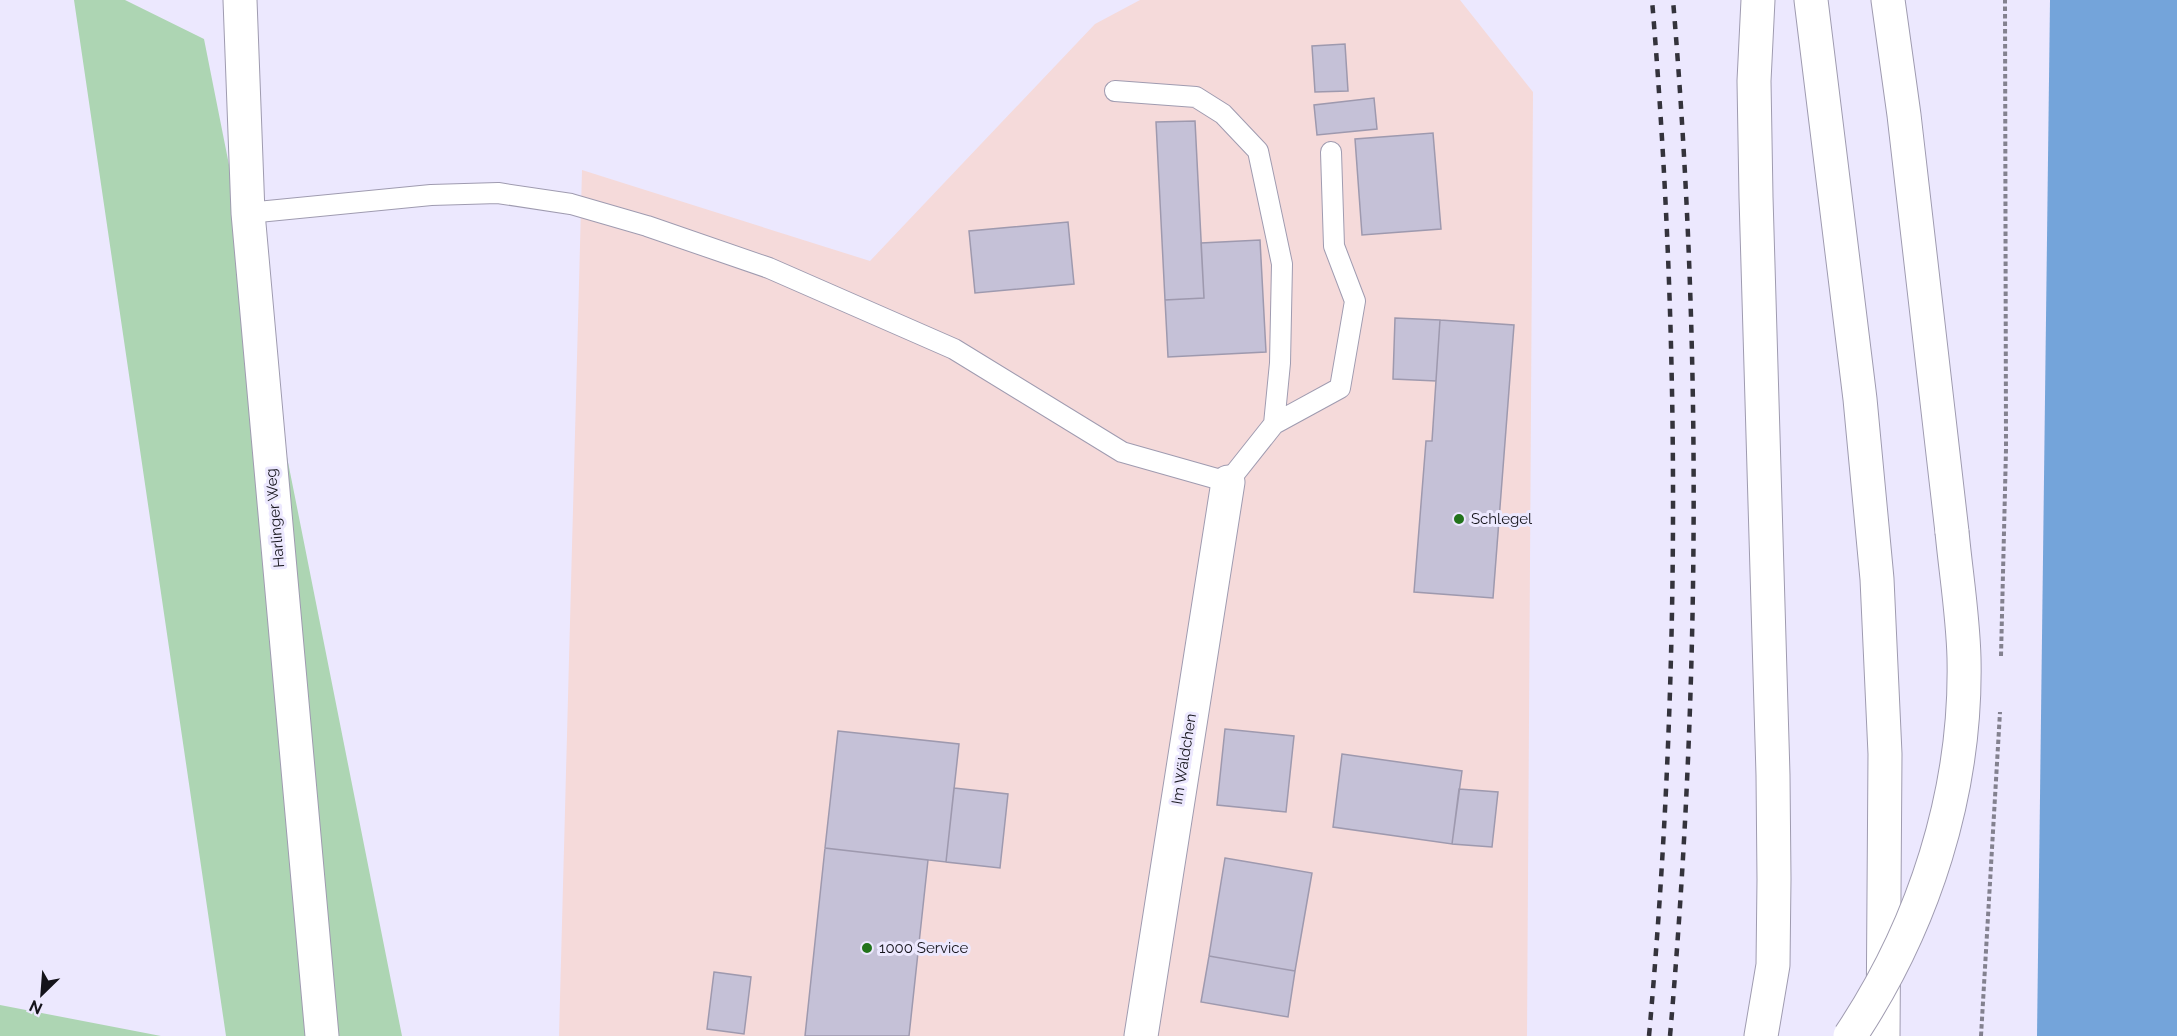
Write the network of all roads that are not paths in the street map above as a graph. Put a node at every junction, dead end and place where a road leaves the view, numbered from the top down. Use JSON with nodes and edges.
{"nodes":[{"id":1,"x":240,"y":0,"type":"edge"},
{"id":2,"x":1758,"y":0,"type":"edge"},
{"id":3,"x":1811,"y":0,"type":"edge"},
{"id":4,"x":1888,"y":0,"type":"edge"},
{"id":5,"x":1115,"y":91,"type":"dead end"},
{"id":6,"x":1331,"y":152,"type":"dead end"},
{"id":7,"x":248,"y":213,"type":"junction"},
{"id":8,"x":1274,"y":424,"type":"junction"},
{"id":9,"x":1228,"y":482,"type":"junction"},
{"id":10,"x":322,"y":1036,"type":"edge"},
{"id":11,"x":1141,"y":1036,"type":"edge"},
{"id":12,"x":1761,"y":1036,"type":"edge"},
{"id":13,"x":1850,"y":1036,"type":"edge"},
{"id":14,"x":1883,"y":1036,"type":"edge"}],
"edges":[{"from":1,"to":7,"type":"street","name":"Harlinger Weg"},
{"from":2,"to":12,"type":"street"},
{"from":3,"to":14,"type":"street"},
{"from":4,"to":13,"type":"street","bridge":true},
{"from":5,"to":8,"type":"lane"},
{"from":6,"to":8,"type":"lane"},
{"from":7,"to":9,"type":"lane"},
{"from":7,"to":10,"type":"street","name":"Harlinger Weg"},
{"from":8,"to":9,"type":"lane"},
{"from":9,"to":11,"type":"street","name":"Im Wäldchen"}]}
